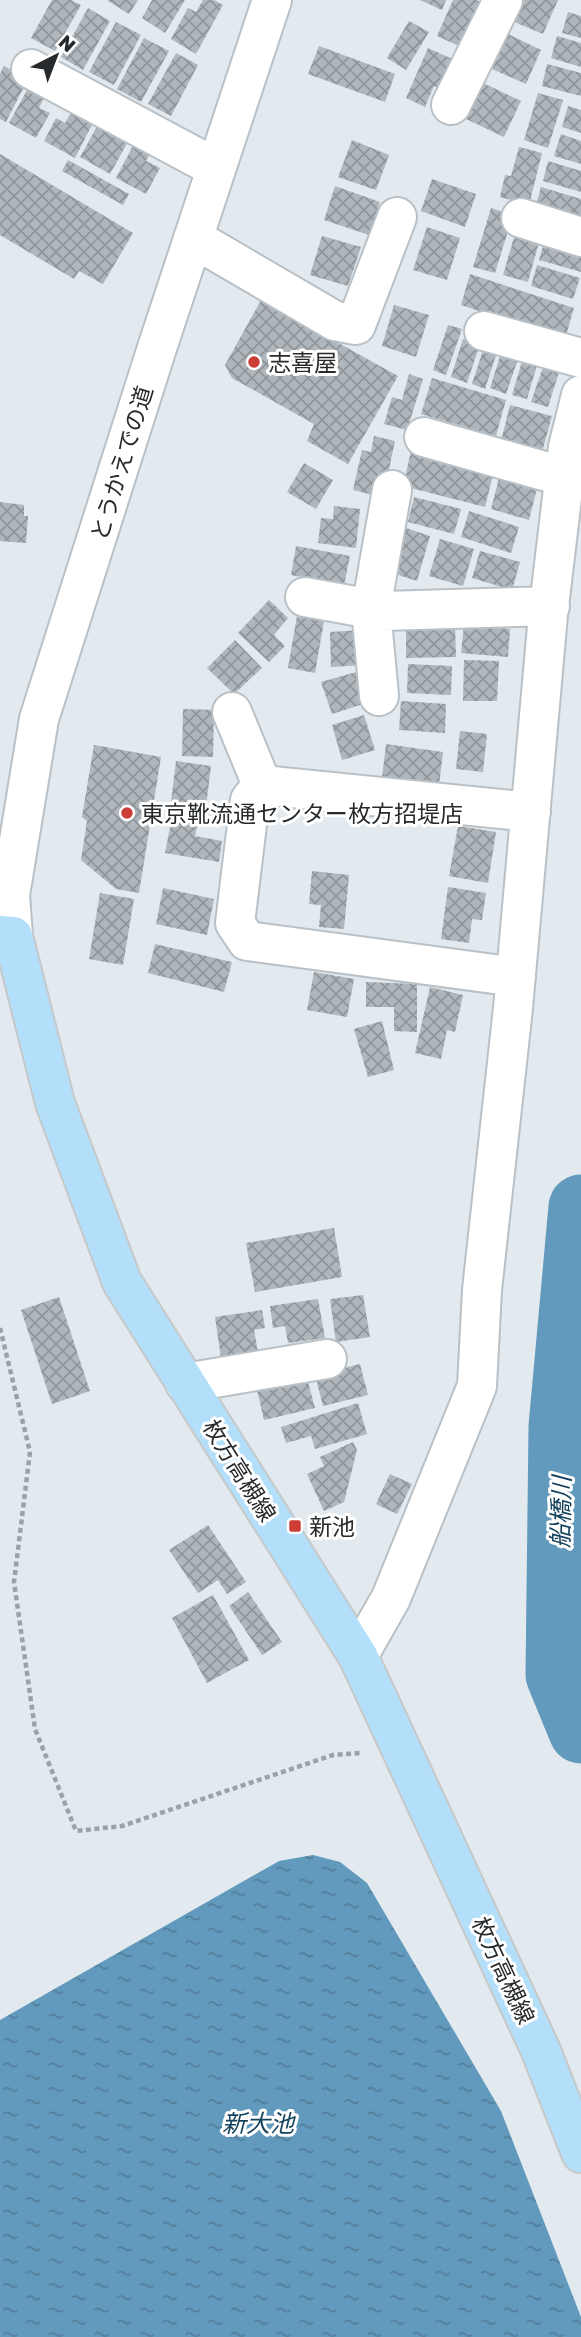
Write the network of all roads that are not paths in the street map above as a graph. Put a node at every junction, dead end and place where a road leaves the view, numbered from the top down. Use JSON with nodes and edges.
{"nodes":[{"id":1,"x":272,"y":0,"type":"edge"},
{"id":2,"x":503,"y":0,"type":"edge"},
{"id":3,"x":32,"y":69,"type":"dead end"},
{"id":4,"x":451,"y":105,"type":"dead end"},
{"id":5,"x":216,"y":168,"type":"junction"},
{"id":6,"x":397,"y":217,"type":"dead end"},
{"id":7,"x":521,"y":218,"type":"dead end"},
{"id":8,"x":581,"y":237,"type":"edge"},
{"id":9,"x":193,"y":238,"type":"junction"},
{"id":10,"x":484,"y":331,"type":"dead end"},
{"id":11,"x":581,"y":358,"type":"edge"},
{"id":12,"x":581,"y":394,"type":"edge"},
{"id":13,"x":424,"y":437,"type":"dead end"},
{"id":14,"x":565,"y":477,"type":"junction"},
{"id":15,"x":392,"y":490,"type":"dead end"},
{"id":16,"x":305,"y":597,"type":"dead end"},
{"id":17,"x":550,"y":606,"type":"junction"},
{"id":18,"x":371,"y":609,"type":"junction"},
{"id":19,"x":379,"y":696,"type":"dead end"},
{"id":20,"x":232,"y":712,"type":"dead end"},
{"id":21,"x":262,"y":785,"type":"junction"},
{"id":22,"x":531,"y":812,"type":"junction"},
{"id":23,"x":6,"y":936,"type":"edge"},
{"id":24,"x":516,"y":977,"type":"junction"},
{"id":25,"x":327,"y":1359,"type":"dead end"},
{"id":26,"x":186,"y":1383,"type":"junction"},
{"id":27,"x":359,"y":1656,"type":"junction"},
{"id":28,"x":581,"y":2153,"type":"edge"}],
"edges":[{"from":1,"to":5,"type":"street","name":"とうかえでの道"},
{"from":2,"to":4,"type":"street"},
{"from":3,"to":5,"type":"street"},
{"from":5,"to":9,"type":"street","name":"とうかえでの道"},
{"from":6,"to":9,"type":"street"},
{"from":7,"to":8,"type":"street"},
{"from":9,"to":23,"type":"street","name":"とうかえでの道"},
{"from":10,"to":11,"type":"street"},
{"from":12,"to":14,"type":"street"},
{"from":13,"to":14,"type":"street"},
{"from":14,"to":17,"type":"street"},
{"from":15,"to":18,"type":"street"},
{"from":16,"to":18,"type":"street"},
{"from":17,"to":18,"type":"street"},
{"from":17,"to":22,"type":"street"},
{"from":18,"to":19,"type":"street"},
{"from":20,"to":21,"type":"street"},
{"from":21,"to":22,"type":"street"},
{"from":21,"to":24,"type":"street"},
{"from":22,"to":24,"type":"street"},
{"from":23,"to":26,"type":"main road","name":"枚方高槻線"},
{"from":24,"to":27,"type":"street"},
{"from":25,"to":26,"type":"street"},
{"from":26,"to":27,"type":"main road","name":"枚方高槻線"},
{"from":27,"to":28,"type":"main road","name":"枚方高槻線"}]}
